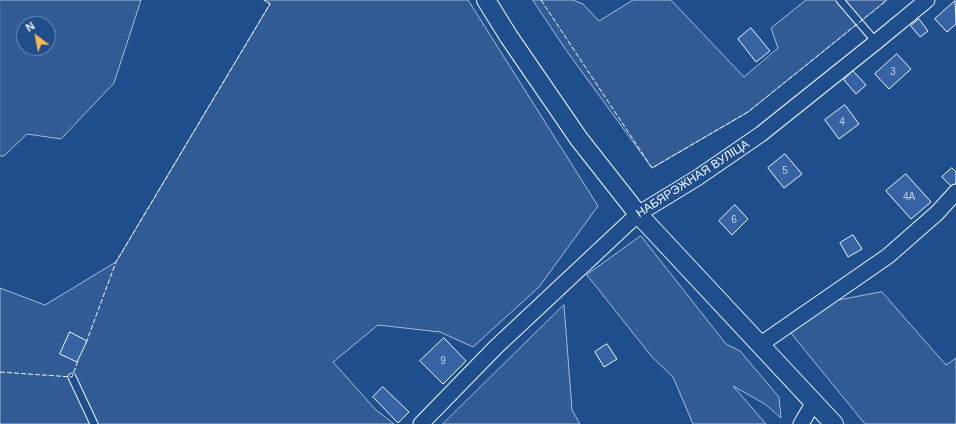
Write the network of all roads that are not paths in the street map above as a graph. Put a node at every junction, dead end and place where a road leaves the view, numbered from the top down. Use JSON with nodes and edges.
{"nodes":[{"id":1,"x":486,"y":0,"type":"edge"},
{"id":2,"x":840,"y":0,"type":"edge"},
{"id":3,"x":927,"y":0,"type":"edge"},
{"id":4,"x":876,"y":42,"type":"junction"},
{"id":5,"x":956,"y":192,"type":"edge"},
{"id":6,"x":638,"y":214,"type":"junction"},
{"id":7,"x":760,"y":344,"type":"junction"},
{"id":8,"x":72,"y":377,"type":"dead end"},
{"id":9,"x":814,"y":402,"type":"junction"},
{"id":10,"x":94,"y":424,"type":"edge"},
{"id":11,"x":421,"y":424,"type":"edge"},
{"id":12,"x":801,"y":424,"type":"edge"},
{"id":13,"x":834,"y":424,"type":"edge"}],
"edges":[{"from":1,"to":6,"type":"street"},
{"from":2,"to":4,"type":"lane"},
{"from":3,"to":4,"type":"street","name":"НАБЯРЭЖНАЯ ВУЛІЦА"},
{"from":4,"to":6,"type":"street","name":"НАБЯРЭЖНАЯ ВУЛІЦА"},
{"from":5,"to":7,"type":"street"},
{"from":6,"to":7,"type":"street"},
{"from":6,"to":11,"type":"street","name":"НАБЯРЭЖНАЯ ВУЛІЦА"},
{"from":7,"to":9,"type":"street"},
{"from":8,"to":10,"type":"lane"},
{"from":9,"to":12,"type":"street"},
{"from":9,"to":13,"type":"street"}]}
